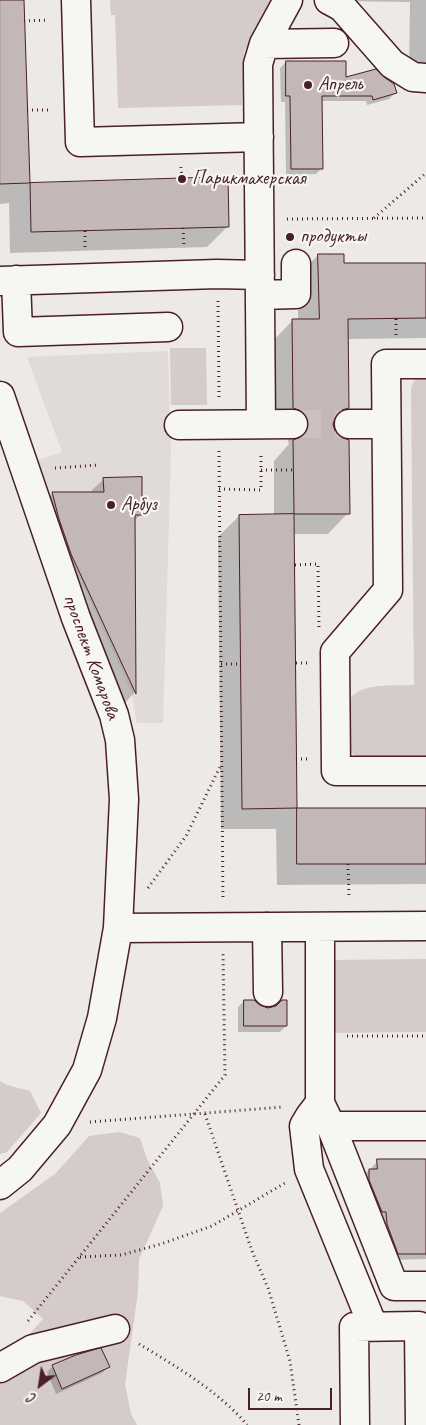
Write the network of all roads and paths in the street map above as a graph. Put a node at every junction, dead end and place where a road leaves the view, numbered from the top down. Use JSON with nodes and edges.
{"nodes":[{"id":1,"x":76,"y":0,"type":"edge"},
{"id":2,"x":288,"y":0,"type":"edge"},
{"id":3,"x":329,"y":0,"type":"edge"},
{"id":4,"x":56,"y":20,"type":"dead end"},
{"id":5,"x":24,"y":21,"type":"dead end"},
{"id":6,"x":334,"y":43,"type":"dead end"},
{"id":7,"x":264,"y":44,"type":"junction"},
{"id":8,"x":426,"y":78,"type":"edge"},
{"id":9,"x":27,"y":110,"type":"dead end"},
{"id":10,"x":58,"y":110,"type":"dead end"},
{"id":11,"x":259,"y":137,"type":"junction"},
{"id":12,"x":426,"y":173,"type":"edge"},
{"id":13,"x":373,"y":218,"type":"junction"},
{"id":14,"x":426,"y":218,"type":"edge"},
{"id":15,"x":259,"y":220,"type":"junction"},
{"id":16,"x":296,"y":264,"type":"dead end"},
{"id":17,"x":218,"y":274,"type":"junction"},
{"id":18,"x":8,"y":281,"type":"edge"},
{"id":19,"x":260,"y":285,"type":"junction"},
{"id":20,"x":168,"y":328,"type":"dead end"},
{"id":21,"x":426,"y":364,"type":"edge"},
{"id":22,"x":0,"y":396,"type":"edge"},
{"id":23,"x":219,"y":424,"type":"junction"},
{"id":24,"x":261,"y":424,"type":"junction"},
{"id":25,"x":293,"y":424,"type":"tunnel mouth"},
{"id":26,"x":349,"y":424,"type":"tunnel mouth"},
{"id":27,"x":386,"y":424,"type":"junction"},
{"id":28,"x":180,"y":425,"type":"dead end"},
{"id":29,"x":261,"y":470,"type":"junction"},
{"id":30,"x":294,"y":470,"type":"dead end"},
{"id":31,"x":219,"y":489,"type":"junction"},
{"id":32,"x":318,"y":564,"type":"dead end"},
{"id":33,"x":295,"y":565,"type":"dead end"},
{"id":34,"x":221,"y":664,"type":"junction"},
{"id":35,"x":240,"y":664,"type":"dead end"},
{"id":36,"x":222,"y":764,"type":"junction"},
{"id":37,"x":426,"y":770,"type":"edge"},
{"id":38,"x":348,"y":864,"type":"dead end"},
{"id":39,"x":147,"y":890,"type":"dead end"},
{"id":40,"x":426,"y":926,"type":"edge"},
{"id":41,"x":267,"y":927,"type":"junction"},
{"id":42,"x":320,"y":927,"type":"junction"},
{"id":43,"x":349,"y":927,"type":"junction"},
{"id":44,"x":118,"y":928,"type":"junction"},
{"id":45,"x":223,"y":928,"type":"junction"},
{"id":46,"x":268,"y":992,"type":"dead end"},
{"id":47,"x":320,"y":1036,"type":"junction"},
{"id":48,"x":426,"y":1036,"type":"edge"},
{"id":49,"x":195,"y":1113,"type":"junction"},
{"id":50,"x":205,"y":1114,"type":"junction"},
{"id":51,"x":326,"y":1115,"type":"junction"},
{"id":52,"x":57,"y":1125,"type":"junction"},
{"id":53,"x":426,"y":1126,"type":"edge"},
{"id":54,"x":309,"y":1169,"type":"junction"},
{"id":55,"x":0,"y":1186,"type":"edge"},
{"id":56,"x":239,"y":1210,"type":"junction"},
{"id":57,"x":79,"y":1257,"type":"junction"},
{"id":58,"x":426,"y":1286,"type":"edge"},
{"id":59,"x":373,"y":1326,"type":"junction"},
{"id":60,"x":22,"y":1328,"type":"dead end"},
{"id":61,"x":114,"y":1329,"type":"joint"},
{"id":62,"x":0,"y":1368,"type":"edge"},
{"id":63,"x":247,"y":1425,"type":"edge"},
{"id":64,"x":299,"y":1425,"type":"edge"},
{"id":65,"x":355,"y":1425,"type":"edge"},
{"id":66,"x":420,"y":1425,"type":"edge"}],
"edges":[{"from":1,"to":11,"type":"street"},
{"from":2,"to":7,"type":"street"},
{"from":3,"to":8,"type":"street"},
{"from":4,"to":5,"type":"path"},
{"from":6,"to":7,"type":"street"},
{"from":7,"to":11,"type":"street"},
{"from":9,"to":10,"type":"path"},
{"from":11,"to":15,"type":"street"},
{"from":12,"to":13,"type":"path"},
{"from":13,"to":14,"type":"path"},
{"from":13,"to":15,"type":"path"},
{"from":15,"to":19,"type":"street"},
{"from":16,"to":19,"type":"street"},
{"from":17,"to":18,"type":"street"},
{"from":17,"to":19,"type":"street"},
{"from":17,"to":23,"type":"path"},
{"from":18,"to":20,"type":"street"},
{"from":19,"to":24,"type":"street"},
{"from":21,"to":27,"type":"street"},
{"from":22,"to":44,"type":"street","name":"проспект Комарова"},
{"from":23,"to":24,"type":"street"},
{"from":23,"to":28,"type":"street"},
{"from":23,"to":31,"type":"path"},
{"from":24,"to":25,"type":"street"},
{"from":24,"to":29,"type":"path"},
{"from":26,"to":27,"type":"street"},
{"from":27,"to":37,"type":"street"},
{"from":29,"to":30,"type":"path"},
{"from":29,"to":31,"type":"path"},
{"from":31,"to":34,"type":"path"},
{"from":32,"to":33,"type":"path"},
{"from":34,"to":35,"type":"path"},
{"from":34,"to":36,"type":"path"},
{"from":36,"to":39,"type":"path"},
{"from":36,"to":45,"type":"path"},
{"from":38,"to":43,"type":"path"},
{"from":40,"to":43,"type":"street"},
{"from":41,"to":42,"type":"street"},
{"from":41,"to":45,"type":"street"},
{"from":41,"to":46,"type":"street"},
{"from":42,"to":43,"type":"street"},
{"from":42,"to":47,"type":"street"},
{"from":44,"to":45,"type":"street"},
{"from":44,"to":52,"type":"street","name":"проспект Комарова"},
{"from":45,"to":49,"type":"path"},
{"from":47,"to":48,"type":"path"},
{"from":47,"to":51,"type":"street"},
{"from":49,"to":50,"type":"path"},
{"from":49,"to":52,"type":"path"},
{"from":49,"to":57,"type":"path"},
{"from":50,"to":51,"type":"path"},
{"from":50,"to":56,"type":"path"},
{"from":51,"to":53,"type":"street"},
{"from":51,"to":54,"type":"street"},
{"from":51,"to":58,"type":"street"},
{"from":52,"to":55,"type":"street","name":"проспект Комарова"},
{"from":54,"to":56,"type":"path"},
{"from":54,"to":59,"type":"street"},
{"from":56,"to":57,"type":"path"},
{"from":56,"to":64,"type":"path"},
{"from":57,"to":60,"type":"path"},
{"from":59,"to":65,"type":"street"},
{"from":59,"to":66,"type":"street"},
{"from":61,"to":62,"type":"street"},
{"from":61,"to":63,"type":"path"}]}
